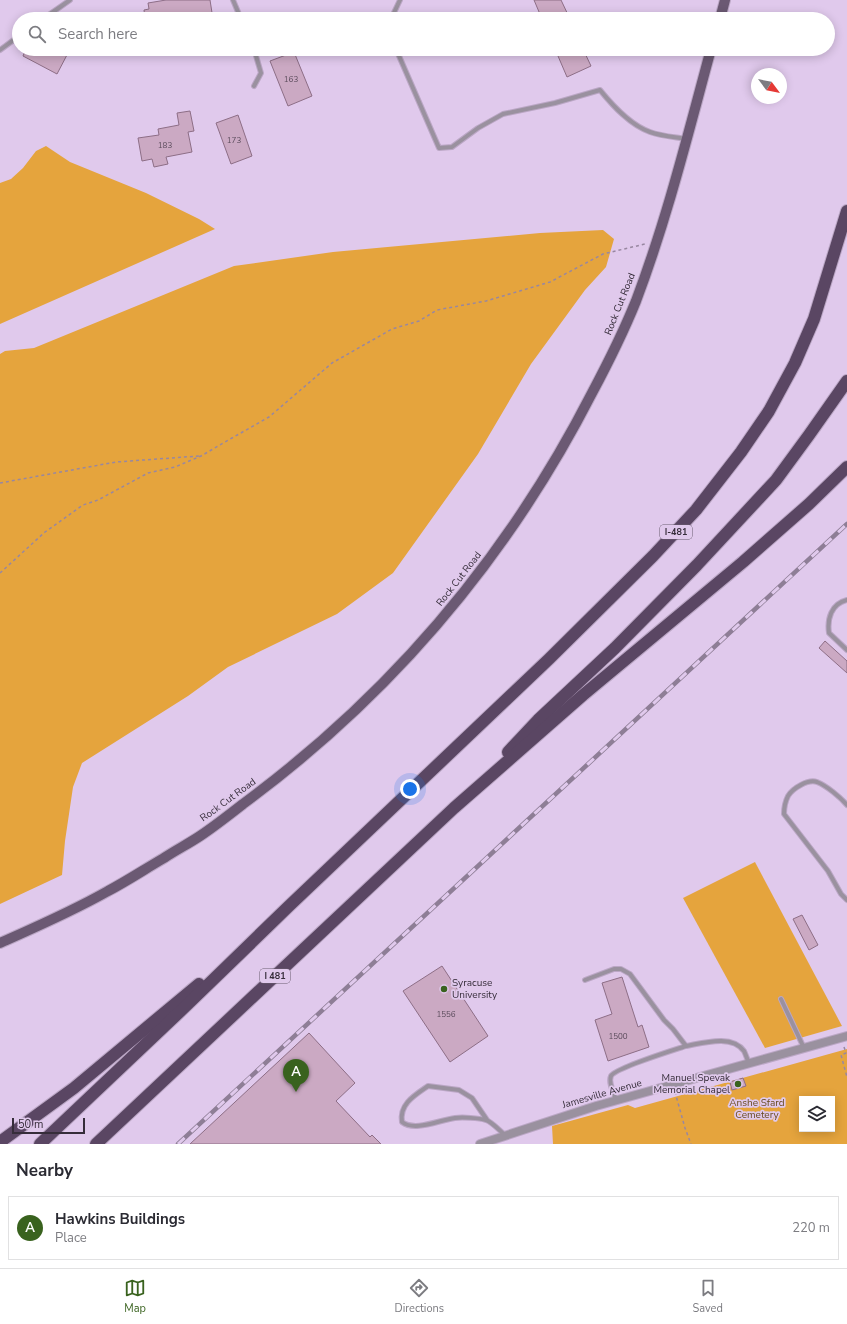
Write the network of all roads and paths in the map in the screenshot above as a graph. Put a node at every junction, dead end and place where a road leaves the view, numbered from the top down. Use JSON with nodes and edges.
{"nodes":[{"id":1,"x":70,"y":0,"type":"edge"},
{"id":2,"x":233,"y":0,"type":"edge"},
{"id":3,"x":400,"y":0,"type":"edge"},
{"id":4,"x":725,"y":0,"type":"edge"},
{"id":5,"x":53,"y":12,"type":"edge"},
{"id":6,"x":238,"y":12,"type":"edge"},
{"id":7,"x":394,"y":12,"type":"edge"},
{"id":8,"x":722,"y":12,"type":"edge"},
{"id":9,"x":12,"y":41,"type":"edge"},
{"id":10,"x":0,"y":50,"type":"edge"},
{"id":11,"x":256,"y":56,"type":"edge"},
{"id":12,"x":399,"y":56,"type":"edge"},
{"id":13,"x":709,"y":56,"type":"edge"},
{"id":14,"x":254,"y":86,"type":"dead end"},
{"id":15,"x":686,"y":139,"type":"junction"},
{"id":16,"x":847,"y":211,"type":"edge"},
{"id":17,"x":657,"y":242,"type":"junction"},
{"id":18,"x":847,"y":381,"type":"edge"},
{"id":19,"x":201,"y":456,"type":"junction"},
{"id":20,"x":847,"y":468,"type":"edge"},
{"id":21,"x":0,"y":483,"type":"edge"},
{"id":22,"x":0,"y":573,"type":"edge"},
{"id":23,"x":847,"y":600,"type":"edge"},
{"id":24,"x":847,"y":650,"type":"edge"},
{"id":25,"x":847,"y":805,"type":"edge"},
{"id":26,"x":454,"y":808,"type":"junction"},
{"id":27,"x":847,"y":900,"type":"edge"},
{"id":28,"x":289,"y":906,"type":"junction"},
{"id":29,"x":0,"y":943,"type":"edge"},
{"id":30,"x":585,"y":980,"type":"dead end"},
{"id":31,"x":781,"y":999,"type":"dead end"},
{"id":32,"x":847,"y":1036,"type":"edge"},
{"id":33,"x":686,"y":1046,"type":"junction"},
{"id":34,"x":804,"y":1048,"type":"junction"},
{"id":35,"x":846,"y":1053,"type":"dead end"},
{"id":36,"x":749,"y":1063,"type":"junction"},
{"id":37,"x":847,"y":1077,"type":"edge"},
{"id":38,"x":673,"y":1084,"type":"junction"},
{"id":39,"x":616,"y":1100,"type":"junction"},
{"id":40,"x":487,"y":1120,"type":"junction"},
{"id":41,"x":506,"y":1136,"type":"junction"},
{"id":42,"x":0,"y":1142,"type":"edge"},
{"id":43,"x":40,"y":1144,"type":"edge"},
{"id":44,"x":96,"y":1144,"type":"edge"},
{"id":45,"x":480,"y":1144,"type":"edge"},
{"id":46,"x":691,"y":1144,"type":"edge"}],
"edges":[{"from":1,"to":5,"type":"lane"},
{"from":2,"to":6,"type":"lane"},
{"from":3,"to":7,"type":"lane"},
{"from":4,"to":8,"type":"main road"},
{"from":9,"to":10,"type":"lane"},
{"from":11,"to":14,"type":"lane"},
{"from":12,"to":15,"type":"lane"},
{"from":13,"to":15,"type":"main road","name":"Rock Cut Road"},
{"from":15,"to":17,"type":"main road","name":"Rock Cut Road"},
{"from":16,"to":28,"type":"highway","number":"I-481"},
{"from":17,"to":19,"type":"path"},
{"from":17,"to":29,"type":"main road","name":"Rock Cut Road"},
{"from":18,"to":26,"type":"highway"},
{"from":19,"to":21,"type":"path"},
{"from":19,"to":22,"type":"path"},
{"from":20,"to":26,"type":"highway","number":"I 481"},
{"from":23,"to":24,"type":"lane"},
{"from":25,"to":27,"type":"lane"},
{"from":26,"to":44,"type":"highway","number":"I 481"},
{"from":28,"to":42,"type":"highway"},
{"from":28,"to":43,"type":"highway"},
{"from":30,"to":33,"type":"lane"},
{"from":31,"to":34,"type":"lane"},
{"from":32,"to":34,"type":"street","name":"Jamesville Avenue"},
{"from":33,"to":36,"type":"lane"},
{"from":33,"to":39,"type":"lane"},
{"from":34,"to":36,"type":"street","name":"Jamesville Avenue"},
{"from":35,"to":37,"type":"path"},
{"from":36,"to":38,"type":"street","name":"Jamesville Avenue"},
{"from":38,"to":39,"type":"street","name":"Jamesville Avenue"},
{"from":38,"to":46,"type":"path"},
{"from":39,"to":41,"type":"street","name":"Jamesville Avenue"},
{"from":40,"to":40,"type":"lane"},
{"from":40,"to":41,"type":"lane"},
{"from":41,"to":45,"type":"street","name":"Jamesville Avenue"}]}
